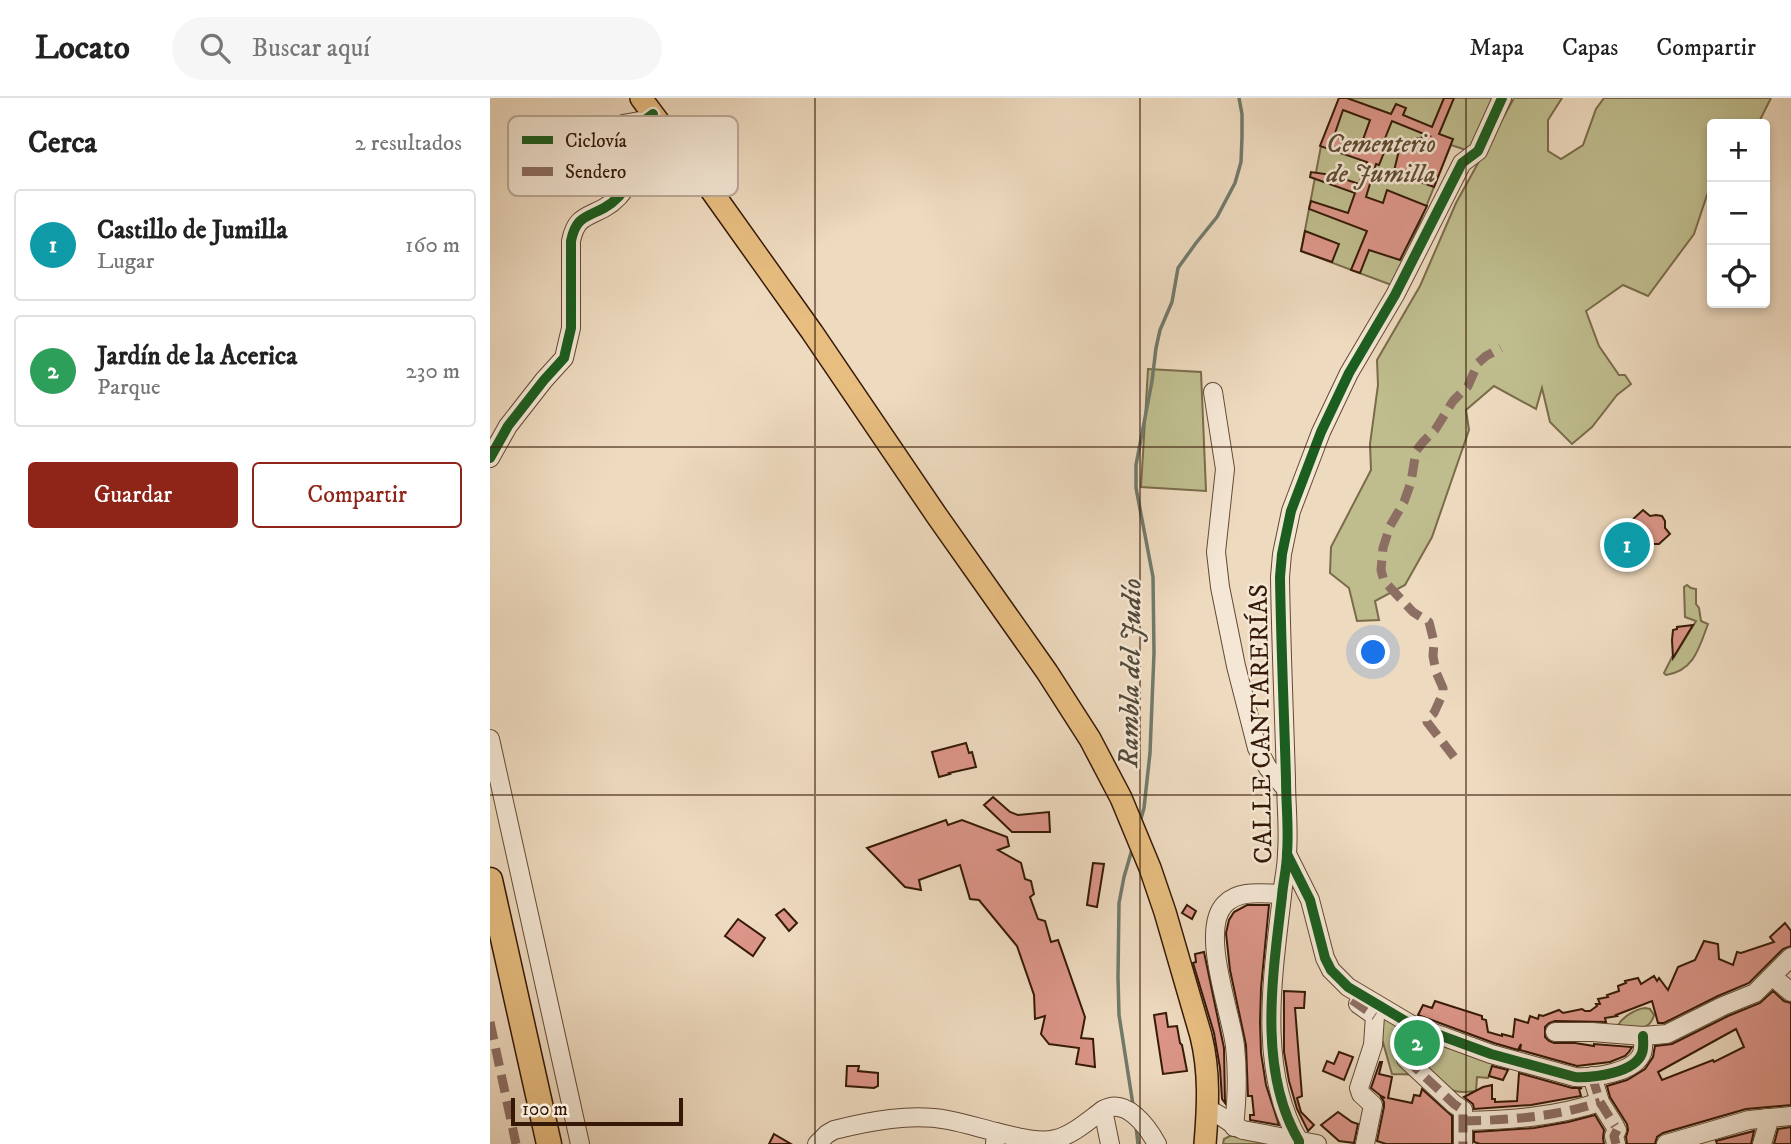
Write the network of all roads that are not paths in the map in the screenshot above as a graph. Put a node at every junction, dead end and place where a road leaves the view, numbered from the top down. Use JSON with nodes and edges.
{"nodes":[{"id":1,"x":1502,"y":98,"type":"edge"},
{"id":2,"x":619,"y":196,"type":"edge"},
{"id":3,"x":715,"y":196,"type":"edge"},
{"id":4,"x":1213,"y":392,"type":"dead end"},
{"id":5,"x":490,"y":457,"type":"edge"},
{"id":6,"x":490,"y":739,"type":"edge"},
{"id":7,"x":1286,"y":789,"type":"junction"},
{"id":8,"x":1287,"y":854,"type":"junction"},
{"id":9,"x":490,"y":880,"type":"edge"},
{"id":10,"x":1282,"y":894,"type":"junction"},
{"id":11,"x":1791,"y":957,"type":"edge"},
{"id":12,"x":1773,"y":976,"type":"junction"},
{"id":13,"x":1356,"y":992,"type":"junction"},
{"id":14,"x":1791,"y":992,"type":"edge"},
{"id":15,"x":1556,"y":1032,"type":"dead end"},
{"id":16,"x":1643,"y":1036,"type":"junction"},
{"id":17,"x":1406,"y":1059,"type":"dead end"},
{"id":18,"x":1592,"y":1076,"type":"junction"},
{"id":19,"x":1600,"y":1102,"type":"junction"},
{"id":20,"x":1111,"y":1108,"type":"junction"},
{"id":21,"x":1208,"y":1110,"type":"junction"},
{"id":22,"x":1791,"y":1115,"type":"edge"},
{"id":23,"x":1767,"y":1118,"type":"junction"},
{"id":24,"x":1463,"y":1121,"type":"junction"},
{"id":25,"x":1234,"y":1127,"type":"junction"},
{"id":26,"x":1616,"y":1134,"type":"edge"},
{"id":27,"x":996,"y":1138,"type":"edge"},
{"id":28,"x":1305,"y":1143,"type":"edge"},
{"id":29,"x":549,"y":1144,"type":"edge"},
{"id":30,"x":580,"y":1144,"type":"edge"},
{"id":31,"x":817,"y":1144,"type":"edge"},
{"id":32,"x":1110,"y":1144,"type":"edge"},
{"id":33,"x":1157,"y":1144,"type":"edge"},
{"id":34,"x":1205,"y":1144,"type":"edge"},
{"id":35,"x":1365,"y":1144,"type":"edge"},
{"id":36,"x":1463,"y":1144,"type":"edge"},
{"id":37,"x":1666,"y":1144,"type":"edge"},
{"id":38,"x":1762,"y":1144,"type":"edge"}],
"edges":[{"from":1,"to":7,"type":"street","name":"CALLE CANTARERÍAS"},
{"from":2,"to":5,"type":"street"},
{"from":3,"to":21,"type":"main road"},
{"from":4,"to":7,"type":"street"},
{"from":6,"to":30,"type":"street"},
{"from":7,"to":8,"type":"street","name":"CALLE CANTARERÍAS"},
{"from":8,"to":10,"type":"street","name":"CALLE CANTARERÍAS"},
{"from":8,"to":13,"type":"street"},
{"from":9,"to":29,"type":"highway"},
{"from":10,"to":25,"type":"street"},
{"from":10,"to":28,"type":"street","name":"CALLE CANTARERÍAS"},
{"from":11,"to":12,"type":"street"},
{"from":12,"to":14,"type":"street"},
{"from":12,"to":16,"type":"street"},
{"from":13,"to":18,"type":"street"},
{"from":13,"to":35,"type":"street"},
{"from":15,"to":16,"type":"street"},
{"from":16,"to":18,"type":"street"},
{"from":17,"to":24,"type":"street"},
{"from":18,"to":19,"type":"street"},
{"from":19,"to":24,"type":"street"},
{"from":19,"to":26,"type":"street"},
{"from":20,"to":27,"type":"street"},
{"from":20,"to":32,"type":"street"},
{"from":20,"to":33,"type":"street"},
{"from":21,"to":25,"type":"street"},
{"from":21,"to":34,"type":"main road"},
{"from":22,"to":23,"type":"street"},
{"from":23,"to":37,"type":"street"},
{"from":23,"to":38,"type":"street"},
{"from":24,"to":36,"type":"street"},
{"from":25,"to":28,"type":"street"},
{"from":27,"to":31,"type":"street"}]}
